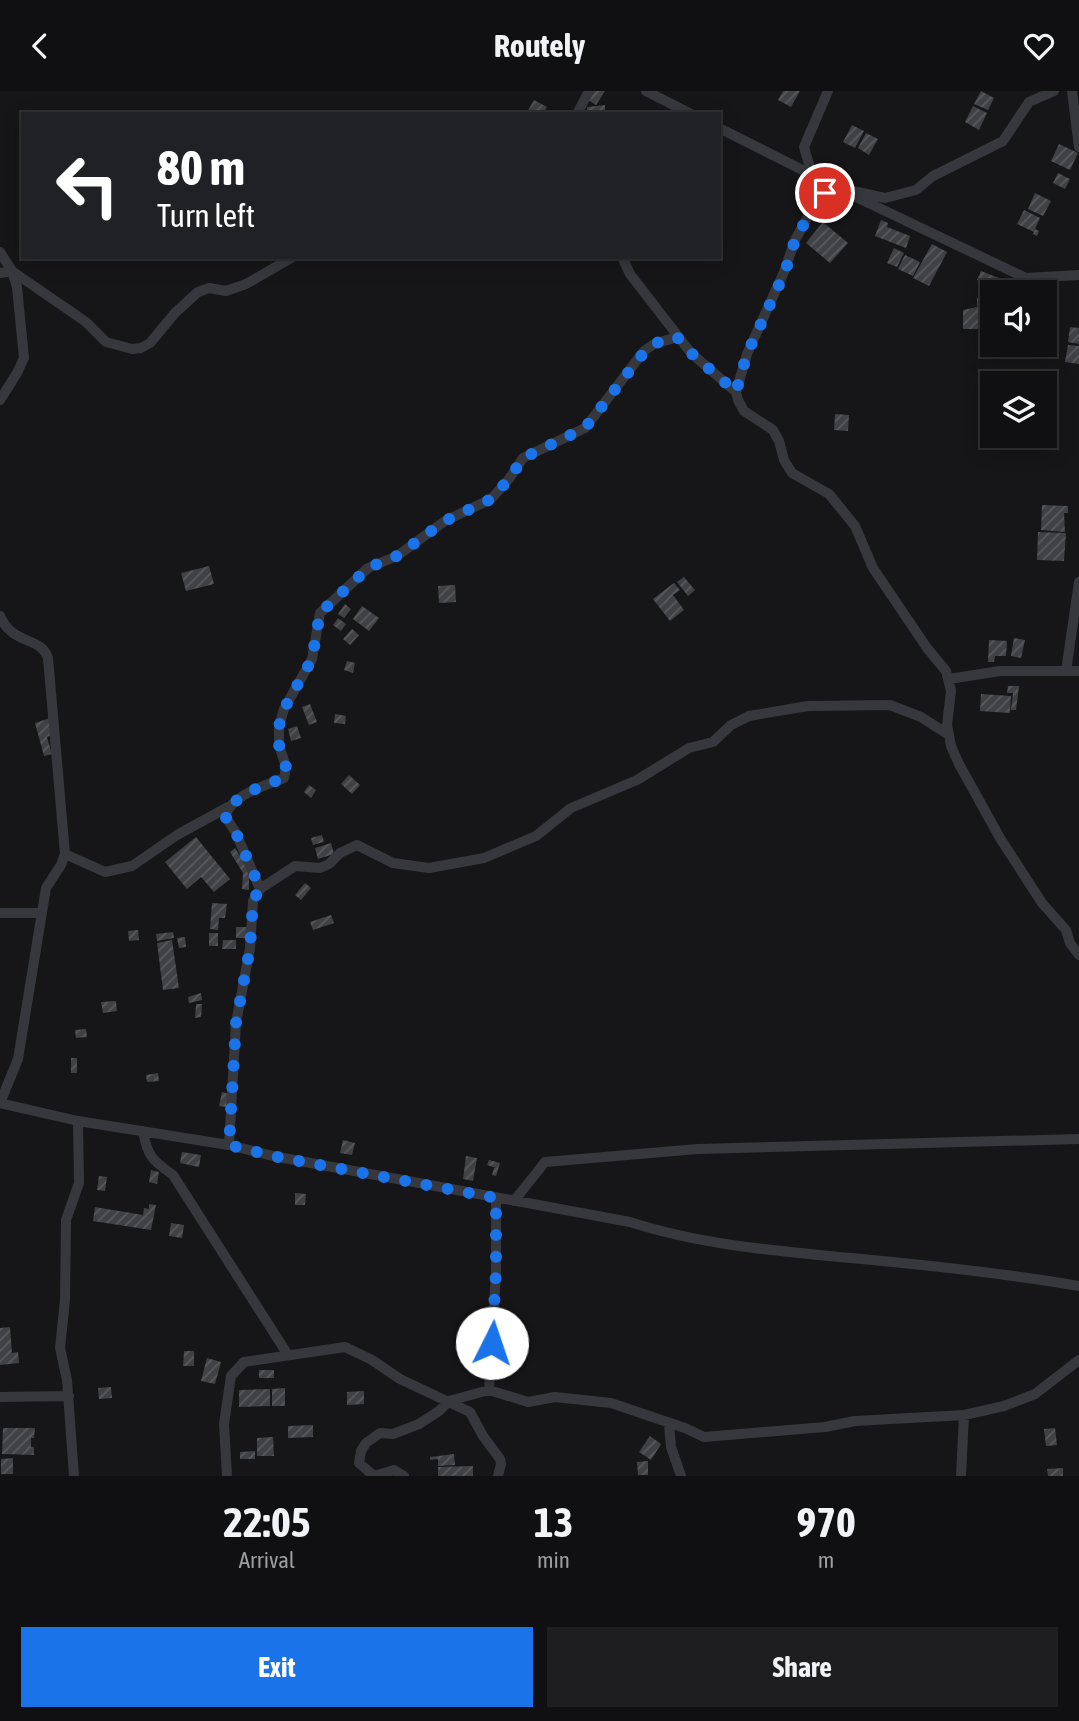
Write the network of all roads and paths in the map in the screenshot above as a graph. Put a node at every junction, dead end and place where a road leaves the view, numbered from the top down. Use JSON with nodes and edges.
{"nodes":[{"id":1,"x":589,"y":91,"type":"edge"},
{"id":2,"x":646,"y":91,"type":"edge"},
{"id":3,"x":828,"y":91,"type":"edge"},
{"id":4,"x":1054,"y":91,"type":"edge"},
{"id":5,"x":1072,"y":91,"type":"edge"},
{"id":6,"x":578,"y":112,"type":"edge"},
{"id":7,"x":687,"y":112,"type":"edge"},
{"id":8,"x":721,"y":129,"type":"edge"},
{"id":9,"x":1079,"y":146,"type":"edge"},
{"id":10,"x":812,"y":175,"type":"junction"},
{"id":11,"x":839,"y":188,"type":"junction"},
{"id":12,"x":0,"y":252,"type":"edge"},
{"id":13,"x":290,"y":259,"type":"edge"},
{"id":14,"x":623,"y":259,"type":"edge"},
{"id":15,"x":12,"y":271,"type":"junction"},
{"id":16,"x":0,"y":273,"type":"edge"},
{"id":17,"x":1079,"y":275,"type":"edge"},
{"id":18,"x":677,"y":337,"type":"junction"},
{"id":19,"x":736,"y":392,"type":"junction"},
{"id":20,"x":0,"y":400,"type":"edge"},
{"id":21,"x":1079,"y":582,"type":"edge"},
{"id":22,"x":0,"y":616,"type":"edge"},
{"id":23,"x":1066,"y":671,"type":"junction"},
{"id":24,"x":1079,"y":671,"type":"edge"},
{"id":25,"x":949,"y":679,"type":"junction"},
{"id":26,"x":949,"y":734,"type":"junction"},
{"id":27,"x":228,"y":807,"type":"junction"},
{"id":28,"x":65,"y":854,"type":"junction"},
{"id":29,"x":260,"y":888,"type":"junction"},
{"id":30,"x":0,"y":913,"type":"edge"},
{"id":31,"x":41,"y":913,"type":"junction"},
{"id":32,"x":1079,"y":955,"type":"edge"},
{"id":33,"x":0,"y":1103,"type":"edge"},
{"id":34,"x":78,"y":1121,"type":"junction"},
{"id":35,"x":143,"y":1131,"type":"junction"},
{"id":36,"x":1079,"y":1139,"type":"edge"},
{"id":37,"x":229,"y":1145,"type":"junction"},
{"id":38,"x":496,"y":1198,"type":"junction"},
{"id":39,"x":514,"y":1201,"type":"junction"},
{"id":40,"x":1079,"y":1286,"type":"edge"},
{"id":41,"x":288,"y":1355,"type":"junction"},
{"id":42,"x":1079,"y":1360,"type":"edge"},
{"id":43,"x":488,"y":1390,"type":"junction"},
{"id":44,"x":69,"y":1396,"type":"junction"},
{"id":45,"x":0,"y":1397,"type":"edge"},
{"id":46,"x":449,"y":1401,"type":"junction"},
{"id":47,"x":964,"y":1415,"type":"junction"},
{"id":48,"x":669,"y":1424,"type":"junction"},
{"id":49,"x":74,"y":1476,"type":"edge"},
{"id":50,"x":227,"y":1476,"type":"edge"},
{"id":51,"x":374,"y":1476,"type":"edge"},
{"id":52,"x":404,"y":1476,"type":"edge"},
{"id":53,"x":498,"y":1476,"type":"edge"},
{"id":54,"x":681,"y":1476,"type":"edge"},
{"id":55,"x":961,"y":1476,"type":"edge"}],
"edges":[{"from":1,"to":6,"type":"street"},
{"from":2,"to":7,"type":"street"},
{"from":3,"to":10,"type":"street"},
{"from":4,"to":11,"type":"street"},
{"from":5,"to":9,"type":"street"},
{"from":8,"to":10,"type":"street"},
{"from":10,"to":11,"type":"street"},
{"from":11,"to":17,"type":"street"},
{"from":11,"to":19,"type":"street"},
{"from":12,"to":15,"type":"street"},
{"from":13,"to":15,"type":"street"},
{"from":14,"to":18,"type":"street"},
{"from":15,"to":16,"type":"street"},
{"from":15,"to":20,"type":"street"},
{"from":18,"to":19,"type":"street"},
{"from":18,"to":27,"type":"street"},
{"from":19,"to":25,"type":"street"},
{"from":21,"to":23,"type":"street"},
{"from":22,"to":28,"type":"street"},
{"from":23,"to":24,"type":"street"},
{"from":23,"to":25,"type":"street"},
{"from":25,"to":26,"type":"street"},
{"from":26,"to":29,"type":"street"},
{"from":26,"to":32,"type":"street"},
{"from":27,"to":28,"type":"street"},
{"from":27,"to":29,"type":"street"},
{"from":28,"to":31,"type":"street"},
{"from":29,"to":37,"type":"street"},
{"from":30,"to":31,"type":"street"},
{"from":31,"to":33,"type":"street"},
{"from":33,"to":34,"type":"street"},
{"from":34,"to":35,"type":"street"},
{"from":34,"to":44,"type":"street"},
{"from":35,"to":37,"type":"street"},
{"from":35,"to":41,"type":"street"},
{"from":36,"to":39,"type":"street"},
{"from":37,"to":38,"type":"street"},
{"from":38,"to":39,"type":"street"},
{"from":38,"to":43,"type":"street"},
{"from":39,"to":40,"type":"street"},
{"from":41,"to":46,"type":"street"},
{"from":41,"to":50,"type":"street"},
{"from":42,"to":47,"type":"street"},
{"from":43,"to":46,"type":"street"},
{"from":43,"to":48,"type":"street"},
{"from":44,"to":45,"type":"street"},
{"from":44,"to":49,"type":"street"},
{"from":46,"to":51,"type":"street"},
{"from":46,"to":53,"type":"street"},
{"from":47,"to":48,"type":"street"},
{"from":47,"to":55,"type":"street"},
{"from":48,"to":54,"type":"street"},
{"from":51,"to":52,"type":"street"}]}
